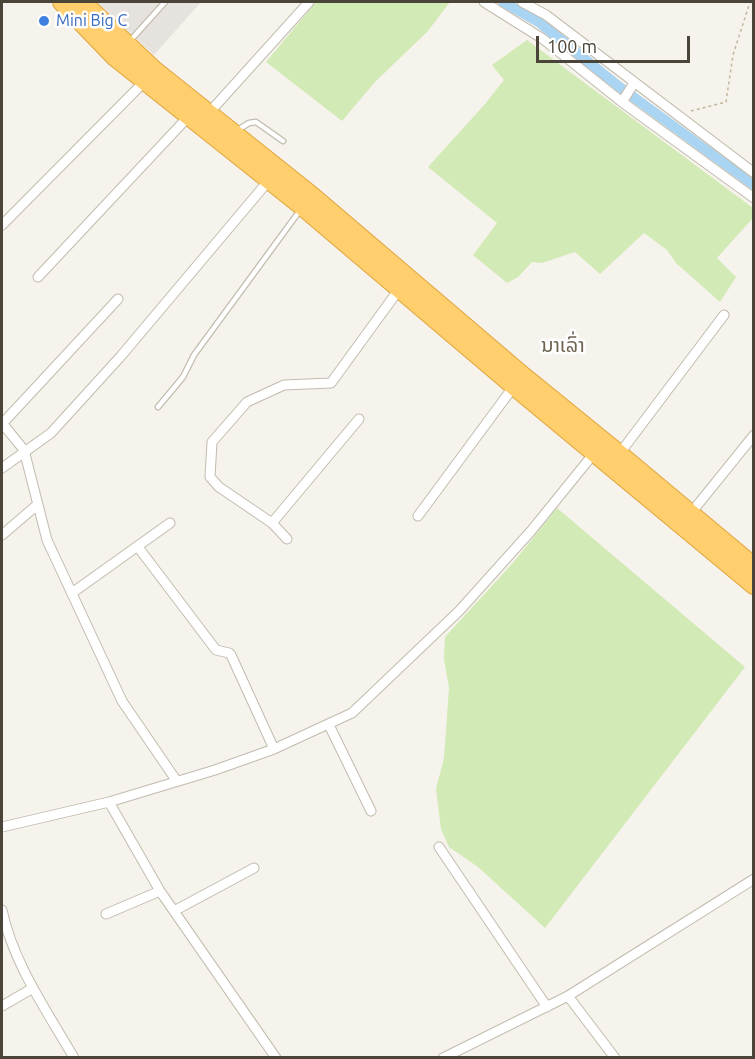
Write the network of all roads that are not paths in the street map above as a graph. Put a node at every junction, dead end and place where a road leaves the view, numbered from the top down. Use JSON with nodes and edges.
{"nodes":[{"id":1,"x":62,"y":2,"type":"edge"},
{"id":2,"x":82,"y":2,"type":"edge"},
{"id":3,"x":165,"y":2,"type":"edge"},
{"id":4,"x":309,"y":2,"type":"edge"},
{"id":5,"x":483,"y":2,"type":"edge"},
{"id":6,"x":522,"y":2,"type":"edge"},
{"id":7,"x":126,"y":45,"type":"junction"},
{"id":8,"x":145,"y":81,"type":"junction"},
{"id":9,"x":634,"y":83,"type":"junction"},
{"id":10,"x":622,"y":102,"type":"junction"},
{"id":11,"x":208,"y":114,"type":"junction"},
{"id":12,"x":189,"y":116,"type":"junction"},
{"id":13,"x":234,"y":133,"type":"junction"},
{"id":14,"x":283,"y":141,"type":"dead end"},
{"id":15,"x":753,"y":173,"type":"edge"},
{"id":16,"x":273,"y":175,"type":"junction"},
{"id":17,"x":753,"y":198,"type":"edge"},
{"id":18,"x":302,"y":206,"type":"junction"},
{"id":19,"x":2,"y":225,"type":"edge"},
{"id":20,"x":38,"y":277,"type":"dead end"},
{"id":21,"x":400,"y":288,"type":"junction"},
{"id":22,"x":118,"y":299,"type":"dead end"},
{"id":23,"x":724,"y":315,"type":"dead end"},
{"id":24,"x":514,"y":386,"type":"junction"},
{"id":25,"x":158,"y":407,"type":"dead end"},
{"id":26,"x":359,"y":419,"type":"dead end"},
{"id":27,"x":2,"y":423,"type":"edge"},
{"id":28,"x":753,"y":435,"type":"edge"},
{"id":29,"x":599,"y":447,"type":"junction"},
{"id":30,"x":24,"y":450,"type":"junction"},
{"id":31,"x":615,"y":459,"type":"junction"},
{"id":32,"x":2,"y":468,"type":"edge"},
{"id":33,"x":37,"y":505,"type":"junction"},
{"id":34,"x":691,"y":513,"type":"junction"},
{"id":35,"x":418,"y":516,"type":"dead end"},
{"id":36,"x":170,"y":523,"type":"dead end"},
{"id":37,"x":272,"y":523,"type":"junction"},
{"id":38,"x":2,"y":535,"type":"edge"},
{"id":39,"x":287,"y":539,"type":"dead end"},
{"id":40,"x":138,"y":547,"type":"junction"},
{"id":41,"x":753,"y":567,"type":"edge"},
{"id":42,"x":753,"y":585,"type":"edge"},
{"id":43,"x":72,"y":593,"type":"junction"},
{"id":44,"x":328,"y":725,"type":"junction"},
{"id":45,"x":274,"y":750,"type":"junction"},
{"id":46,"x":176,"y":780,"type":"junction"},
{"id":47,"x":109,"y":802,"type":"junction"},
{"id":48,"x":371,"y":811,"type":"dead end"},
{"id":49,"x":2,"y":826,"type":"edge"},
{"id":50,"x":439,"y":847,"type":"dead end"},
{"id":51,"x":254,"y":868,"type":"dead end"},
{"id":52,"x":753,"y":879,"type":"edge"},
{"id":53,"x":160,"y":891,"type":"junction"},
{"id":54,"x":2,"y":910,"type":"edge"},
{"id":55,"x":174,"y":911,"type":"junction"},
{"id":56,"x":106,"y":914,"type":"dead end"},
{"id":57,"x":33,"y":988,"type":"junction"},
{"id":58,"x":568,"y":996,"type":"junction"},
{"id":59,"x":2,"y":1006,"type":"edge"},
{"id":60,"x":546,"y":1007,"type":"junction"},
{"id":61,"x":74,"y":1058,"type":"edge"},
{"id":62,"x":276,"y":1058,"type":"edge"},
{"id":63,"x":443,"y":1058,"type":"edge"},
{"id":64,"x":615,"y":1058,"type":"edge"}],
"edges":[{"from":1,"to":8,"type":"highway"},
{"from":2,"to":7,"type":"highway"},
{"from":3,"to":7,"type":"lane"},
{"from":4,"to":11,"type":"street"},
{"from":5,"to":10,"type":"street"},
{"from":6,"to":9,"type":"street"},
{"from":7,"to":11,"type":"highway"},
{"from":8,"to":12,"type":"highway"},
{"from":8,"to":19,"type":"street"},
{"from":9,"to":10,"type":"street"},
{"from":9,"to":15,"type":"street"},
{"from":10,"to":17,"type":"street"},
{"from":11,"to":13,"type":"highway"},
{"from":12,"to":16,"type":"highway"},
{"from":12,"to":20,"type":"street"},
{"from":13,"to":14,"type":"lane"},
{"from":13,"to":16,"type":"highway"},
{"from":16,"to":18,"type":"highway"},
{"from":16,"to":29,"type":"highway"},
{"from":16,"to":30,"type":"street"},
{"from":18,"to":21,"type":"highway"},
{"from":18,"to":25,"type":"lane"},
{"from":21,"to":24,"type":"highway"},
{"from":21,"to":37,"type":"street"},
{"from":22,"to":27,"type":"street"},
{"from":23,"to":31,"type":"street"},
{"from":24,"to":29,"type":"highway"},
{"from":24,"to":35,"type":"street"},
{"from":26,"to":37,"type":"street"},
{"from":27,"to":30,"type":"street"},
{"from":28,"to":34,"type":"street"},
{"from":29,"to":31,"type":"highway"},
{"from":29,"to":44,"type":"street"},
{"from":30,"to":32,"type":"street"},
{"from":30,"to":33,"type":"street"},
{"from":31,"to":34,"type":"highway"},
{"from":31,"to":42,"type":"highway"},
{"from":33,"to":38,"type":"street"},
{"from":33,"to":43,"type":"street"},
{"from":34,"to":41,"type":"highway"},
{"from":36,"to":40,"type":"street"},
{"from":37,"to":39,"type":"street"},
{"from":40,"to":43,"type":"street"},
{"from":40,"to":45,"type":"street"},
{"from":43,"to":46,"type":"street"},
{"from":44,"to":45,"type":"street"},
{"from":44,"to":48,"type":"street"},
{"from":45,"to":46,"type":"street"},
{"from":46,"to":47,"type":"street"},
{"from":47,"to":49,"type":"street"},
{"from":47,"to":53,"type":"street"},
{"from":50,"to":60,"type":"street"},
{"from":51,"to":55,"type":"street"},
{"from":52,"to":58,"type":"street"},
{"from":53,"to":55,"type":"street"},
{"from":53,"to":56,"type":"street"},
{"from":54,"to":57,"type":"street"},
{"from":55,"to":62,"type":"street"},
{"from":57,"to":59,"type":"street"},
{"from":57,"to":61,"type":"street"},
{"from":58,"to":60,"type":"street"},
{"from":58,"to":64,"type":"street"},
{"from":60,"to":63,"type":"street"}]}
